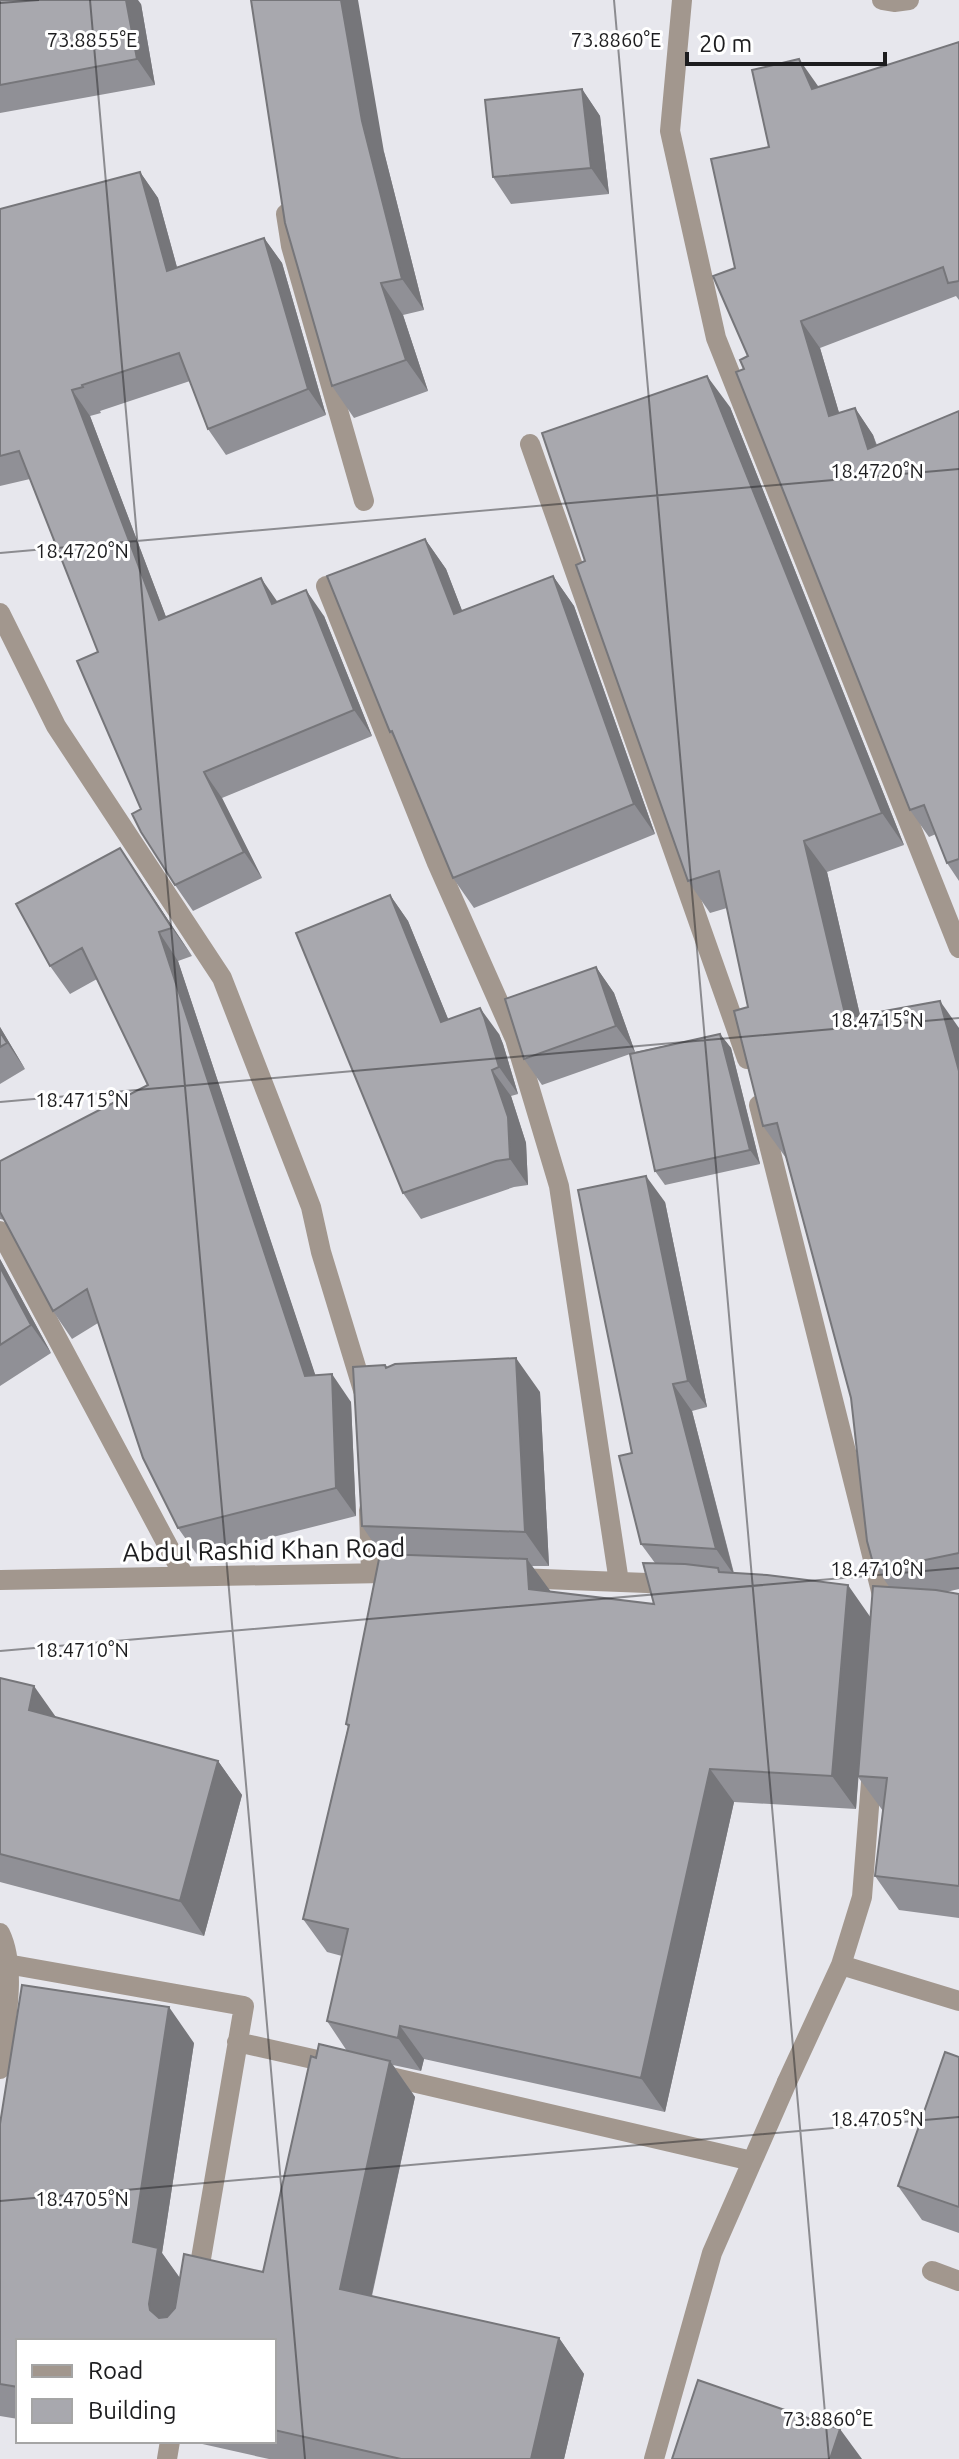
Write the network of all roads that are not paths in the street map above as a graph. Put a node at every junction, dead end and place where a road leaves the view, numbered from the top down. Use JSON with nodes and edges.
{"nodes":[{"id":1,"x":682,"y":0,"type":"edge"},
{"id":2,"x":882,"y":0,"type":"edge"},
{"id":3,"x":909,"y":0,"type":"edge"},
{"id":4,"x":284,"y":200,"type":"edge"},
{"id":5,"x":530,"y":444,"type":"dead end"},
{"id":6,"x":364,"y":501,"type":"dead end"},
{"id":7,"x":326,"y":586,"type":"dead end"},
{"id":8,"x":0,"y":613,"type":"edge"},
{"id":9,"x":959,"y":948,"type":"edge"},
{"id":10,"x":0,"y":1231,"type":"edge"},
{"id":11,"x":364,"y":1408,"type":"edge"},
{"id":12,"x":367,"y":1483,"type":"edge"},
{"id":13,"x":371,"y":1573,"type":"junction"},
{"id":14,"x":402,"y":1574,"type":"edge"},
{"id":15,"x":184,"y":1576,"type":"junction"},
{"id":16,"x":495,"y":1577,"type":"edge"},
{"id":17,"x":0,"y":1580,"type":"edge"},
{"id":18,"x":619,"y":1582,"type":"junction"},
{"id":19,"x":695,"y":1584,"type":"edge"},
{"id":20,"x":882,"y":1637,"type":"edge"},
{"id":21,"x":874,"y":1744,"type":"edge"},
{"id":22,"x":0,"y":1933,"type":"edge"},
{"id":23,"x":7,"y":1964,"type":"junction"},
{"id":24,"x":841,"y":1965,"type":"junction"},
{"id":25,"x":959,"y":2001,"type":"edge"},
{"id":26,"x":237,"y":2042,"type":"junction"},
{"id":27,"x":0,"y":2069,"type":"edge"},
{"id":28,"x":752,"y":2161,"type":"junction"},
{"id":29,"x":932,"y":2271,"type":"dead end"},
{"id":30,"x":959,"y":2281,"type":"edge"},
{"id":31,"x":195,"y":2294,"type":"edge"},
{"id":32,"x":654,"y":2459,"type":"edge"}],
"edges":[{"from":1,"to":9,"type":"street"},
{"from":2,"to":3,"type":"street"},
{"from":4,"to":6,"type":"street"},
{"from":5,"to":20,"type":"street"},
{"from":7,"to":18,"type":"street"},
{"from":8,"to":11,"type":"street"},
{"from":10,"to":15,"type":"street"},
{"from":12,"to":13,"type":"street"},
{"from":13,"to":14,"type":"street","name":"Abdul Rashid Khan Road"},
{"from":13,"to":15,"type":"street","name":"Abdul Rashid Khan Road"},
{"from":15,"to":17,"type":"street","name":"Abdul Rashid Khan Road"},
{"from":16,"to":18,"type":"street"},
{"from":18,"to":19,"type":"street"},
{"from":21,"to":24,"type":"street"},
{"from":22,"to":23,"type":"street"},
{"from":23,"to":26,"type":"street"},
{"from":23,"to":27,"type":"street"},
{"from":24,"to":25,"type":"street"},
{"from":24,"to":28,"type":"street"},
{"from":26,"to":28,"type":"street"},
{"from":26,"to":31,"type":"street"},
{"from":28,"to":32,"type":"street"},
{"from":29,"to":30,"type":"street"}]}
